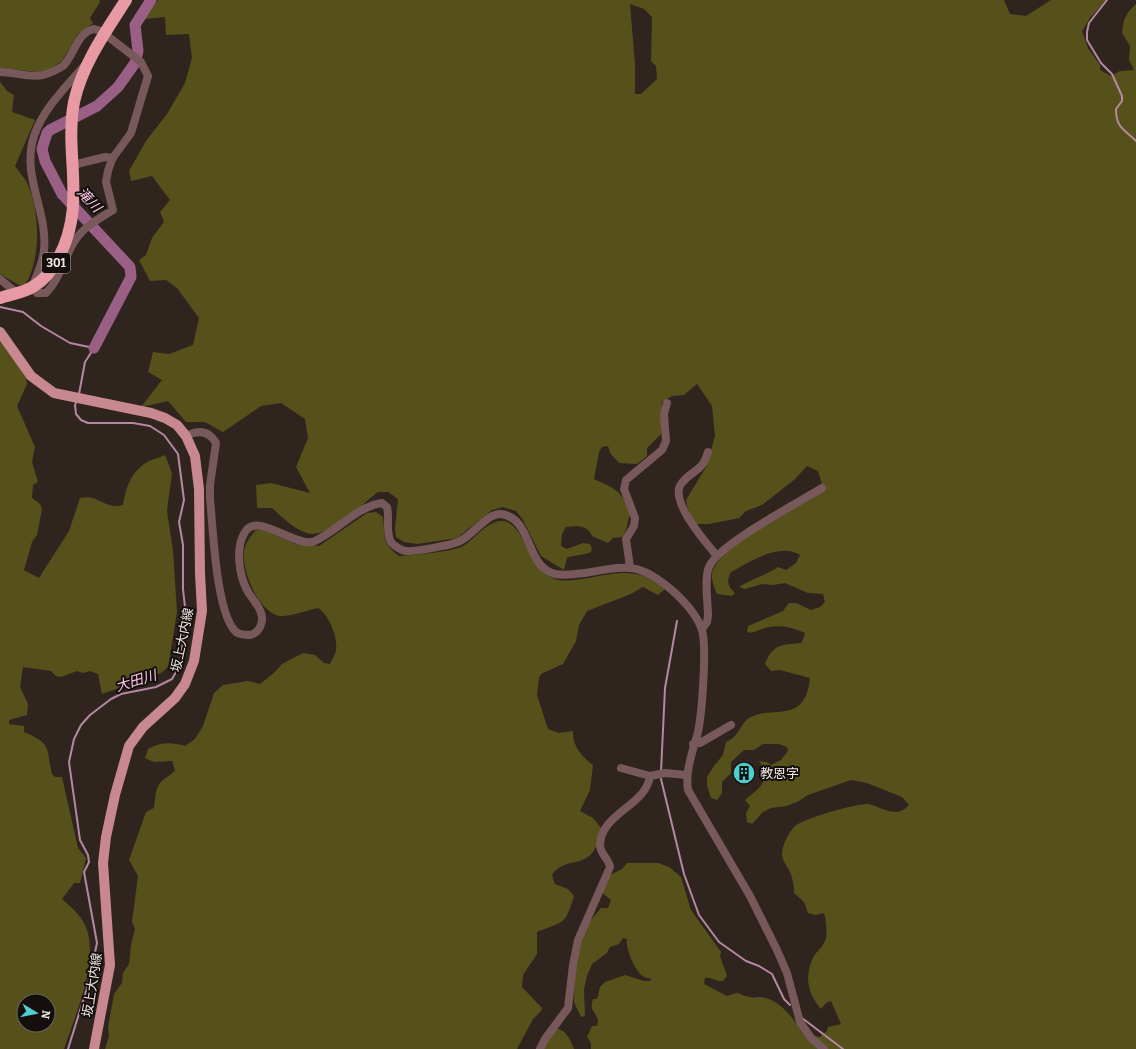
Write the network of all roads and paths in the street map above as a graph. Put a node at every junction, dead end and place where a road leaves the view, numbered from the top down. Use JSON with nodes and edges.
{"nodes":[{"id":1,"x":126,"y":0,"type":"edge"},
{"id":2,"x":106,"y":34,"type":"junction"},
{"id":3,"x":88,"y":64,"type":"junction"},
{"id":4,"x":0,"y":72,"type":"edge"},
{"id":5,"x":113,"y":158,"type":"junction"},
{"id":6,"x":73,"y":165,"type":"junction"},
{"id":7,"x":0,"y":279,"type":"edge"},
{"id":8,"x":35,"y":290,"type":"junction"},
{"id":9,"x":17,"y":293,"type":"junction"},
{"id":10,"x":1,"y":298,"type":"edge"},
{"id":11,"x":0,"y":332,"type":"edge"},
{"id":12,"x":667,"y":403,"type":"dead end"},
{"id":13,"x":186,"y":436,"type":"junction"},
{"id":14,"x":708,"y":452,"type":"dead end"},
{"id":15,"x":822,"y":488,"type":"dead end"},
{"id":16,"x":717,"y":556,"type":"junction"},
{"id":17,"x":630,"y":567,"type":"junction"},
{"id":18,"x":702,"y":629,"type":"junction"},
{"id":19,"x":731,"y":725,"type":"dead end"},
{"id":20,"x":693,"y":744,"type":"junction"},
{"id":21,"x":621,"y":768,"type":"dead end"},
{"id":22,"x":687,"y":775,"type":"junction"},
{"id":23,"x":650,"y":776,"type":"junction"},
{"id":24,"x":94,"y":1049,"type":"edge"},
{"id":25,"x":540,"y":1049,"type":"edge"},
{"id":26,"x":824,"y":1049,"type":"edge"}],
"edges":[{"from":1,"to":2,"type":"highway","number":"301"},
{"from":2,"to":3,"type":"highway","number":"301"},
{"from":2,"to":4,"type":"street"},
{"from":2,"to":5,"type":"street"},
{"from":3,"to":6,"type":"highway","number":"301"},
{"from":3,"to":8,"type":"street"},
{"from":5,"to":6,"type":"street"},
{"from":5,"to":8,"type":"street"},
{"from":6,"to":8,"type":"highway","number":"301"},
{"from":7,"to":9,"type":"street"},
{"from":8,"to":9,"type":"highway","number":"301"},
{"from":9,"to":10,"type":"highway","number":"301"},
{"from":11,"to":13,"type":"main road","name":"坂上大内線"},
{"from":12,"to":17,"type":"street"},
{"from":13,"to":17,"type":"street"},
{"from":13,"to":24,"type":"main road","name":"坂上大内線"},
{"from":14,"to":16,"type":"street"},
{"from":15,"to":16,"type":"street"},
{"from":16,"to":18,"type":"street"},
{"from":17,"to":18,"type":"street"},
{"from":18,"to":20,"type":"street"},
{"from":19,"to":20,"type":"street"},
{"from":20,"to":22,"type":"street"},
{"from":21,"to":23,"type":"street"},
{"from":22,"to":23,"type":"street"},
{"from":22,"to":26,"type":"street"},
{"from":23,"to":25,"type":"street"}]}
